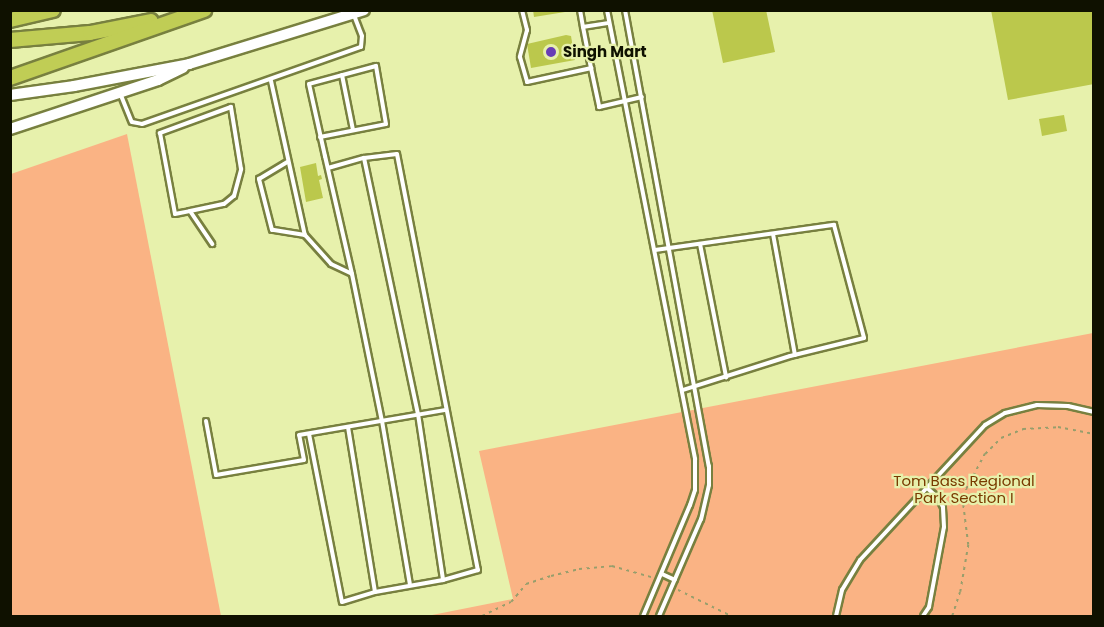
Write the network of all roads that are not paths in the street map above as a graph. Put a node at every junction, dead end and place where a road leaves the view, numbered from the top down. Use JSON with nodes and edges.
{"nodes":[{"id":1,"x":53,"y":10,"type":"edge"},
{"id":2,"x":64,"y":10,"type":"edge"},
{"id":3,"x":192,"y":10,"type":"edge"},
{"id":4,"x":204,"y":10,"type":"edge"},
{"id":5,"x":522,"y":10,"type":"edge"},
{"id":6,"x":580,"y":10,"type":"edge"},
{"id":7,"x":607,"y":10,"type":"edge"},
{"id":8,"x":625,"y":10,"type":"edge"},
{"id":9,"x":358,"y":12,"type":"edge"},
{"id":10,"x":17,"y":19,"type":"edge"},
{"id":11,"x":609,"y":23,"type":"junction"},
{"id":12,"x":584,"y":27,"type":"junction"},
{"id":13,"x":10,"y":40,"type":"edge"},
{"id":14,"x":189,"y":64,"type":"junction"},
{"id":15,"x":591,"y":69,"type":"junction"},
{"id":16,"x":342,"y":75,"type":"junction"},
{"id":17,"x":10,"y":78,"type":"edge"},
{"id":18,"x":271,"y":81,"type":"junction"},
{"id":19,"x":120,"y":92,"type":"junction"},
{"id":20,"x":10,"y":95,"type":"edge"},
{"id":21,"x":642,"y":97,"type":"junction"},
{"id":22,"x":624,"y":101,"type":"junction"},
{"id":23,"x":10,"y":129,"type":"edge"},
{"id":24,"x":352,"y":130,"type":"junction"},
{"id":25,"x":320,"y":137,"type":"junction"},
{"id":26,"x":364,"y":158,"type":"junction"},
{"id":27,"x":287,"y":162,"type":"junction"},
{"id":28,"x":328,"y":168,"type":"junction"},
{"id":29,"x":190,"y":211,"type":"junction"},
{"id":30,"x":773,"y":234,"type":"junction"},
{"id":31,"x":304,"y":236,"type":"junction"},
{"id":32,"x":212,"y":244,"type":"dead end"},
{"id":33,"x":700,"y":244,"type":"junction"},
{"id":34,"x":670,"y":248,"type":"junction"},
{"id":35,"x":655,"y":250,"type":"junction"},
{"id":36,"x":352,"y":274,"type":"junction"},
{"id":37,"x":795,"y":355,"type":"junction"},
{"id":38,"x":726,"y":377,"type":"junction"},
{"id":39,"x":696,"y":388,"type":"junction"},
{"id":40,"x":683,"y":390,"type":"junction"},
{"id":41,"x":446,"y":410,"type":"junction"},
{"id":42,"x":1094,"y":412,"type":"edge"},
{"id":43,"x":418,"y":414,"type":"junction"},
{"id":44,"x":206,"y":421,"type":"dead end"},
{"id":45,"x":382,"y":421,"type":"junction"},
{"id":46,"x":348,"y":428,"type":"junction"},
{"id":47,"x":309,"y":434,"type":"junction"},
{"id":48,"x":927,"y":488,"type":"junction"},
{"id":49,"x":662,"y":574,"type":"junction"},
{"id":50,"x":443,"y":580,"type":"junction"},
{"id":51,"x":675,"y":580,"type":"junction"},
{"id":52,"x":410,"y":584,"type":"junction"},
{"id":53,"x":375,"y":592,"type":"junction"},
{"id":54,"x":643,"y":616,"type":"edge"},
{"id":55,"x":659,"y":616,"type":"edge"},
{"id":56,"x":836,"y":616,"type":"edge"},
{"id":57,"x":923,"y":616,"type":"edge"}],
"edges":[{"from":1,"to":10,"type":"highway"},
{"from":2,"to":10,"type":"highway"},
{"from":3,"to":13,"type":"highway"},
{"from":4,"to":17,"type":"highway"},
{"from":5,"to":15,"type":"lane"},
{"from":6,"to":12,"type":"lane"},
{"from":7,"to":11,"type":"lane"},
{"from":8,"to":21,"type":"lane"},
{"from":9,"to":14,"type":"main road"},
{"from":9,"to":18,"type":"lane"},
{"from":11,"to":12,"type":"lane"},
{"from":11,"to":22,"type":"lane"},
{"from":12,"to":15,"type":"lane"},
{"from":14,"to":19,"type":"main road"},
{"from":14,"to":20,"type":"main road"},
{"from":15,"to":22,"type":"lane"},
{"from":16,"to":24,"type":"lane"},
{"from":16,"to":24,"type":"lane"},
{"from":16,"to":25,"type":"lane"},
{"from":18,"to":19,"type":"lane"},
{"from":18,"to":27,"type":"lane"},
{"from":19,"to":23,"type":"main road"},
{"from":21,"to":22,"type":"lane"},
{"from":21,"to":34,"type":"lane"},
{"from":22,"to":35,"type":"lane"},
{"from":24,"to":25,"type":"lane"},
{"from":25,"to":28,"type":"lane"},
{"from":26,"to":28,"type":"lane"},
{"from":26,"to":41,"type":"lane"},
{"from":26,"to":43,"type":"lane"},
{"from":27,"to":31,"type":"lane"},
{"from":27,"to":31,"type":"lane"},
{"from":28,"to":36,"type":"lane"},
{"from":29,"to":29,"type":"lane"},
{"from":29,"to":32,"type":"lane"},
{"from":30,"to":33,"type":"lane"},
{"from":30,"to":37,"type":"lane"},
{"from":30,"to":37,"type":"lane"},
{"from":31,"to":36,"type":"lane"},
{"from":33,"to":34,"type":"lane"},
{"from":33,"to":38,"type":"lane"},
{"from":34,"to":35,"type":"lane"},
{"from":34,"to":39,"type":"lane"},
{"from":35,"to":40,"type":"lane"},
{"from":36,"to":45,"type":"lane"},
{"from":37,"to":38,"type":"lane"},
{"from":38,"to":39,"type":"lane"},
{"from":39,"to":40,"type":"lane"},
{"from":39,"to":51,"type":"lane"},
{"from":40,"to":49,"type":"lane"},
{"from":41,"to":43,"type":"lane"},
{"from":41,"to":50,"type":"lane"},
{"from":42,"to":48,"type":"lane"},
{"from":43,"to":45,"type":"lane"},
{"from":43,"to":50,"type":"lane"},
{"from":44,"to":47,"type":"lane"},
{"from":45,"to":46,"type":"lane"},
{"from":45,"to":52,"type":"lane"},
{"from":46,"to":47,"type":"lane"},
{"from":46,"to":53,"type":"lane"},
{"from":47,"to":53,"type":"lane"},
{"from":48,"to":56,"type":"lane"},
{"from":48,"to":57,"type":"lane"},
{"from":49,"to":51,"type":"lane"},
{"from":49,"to":54,"type":"lane"},
{"from":50,"to":52,"type":"lane"},
{"from":51,"to":55,"type":"lane"},
{"from":52,"to":53,"type":"lane"}]}
